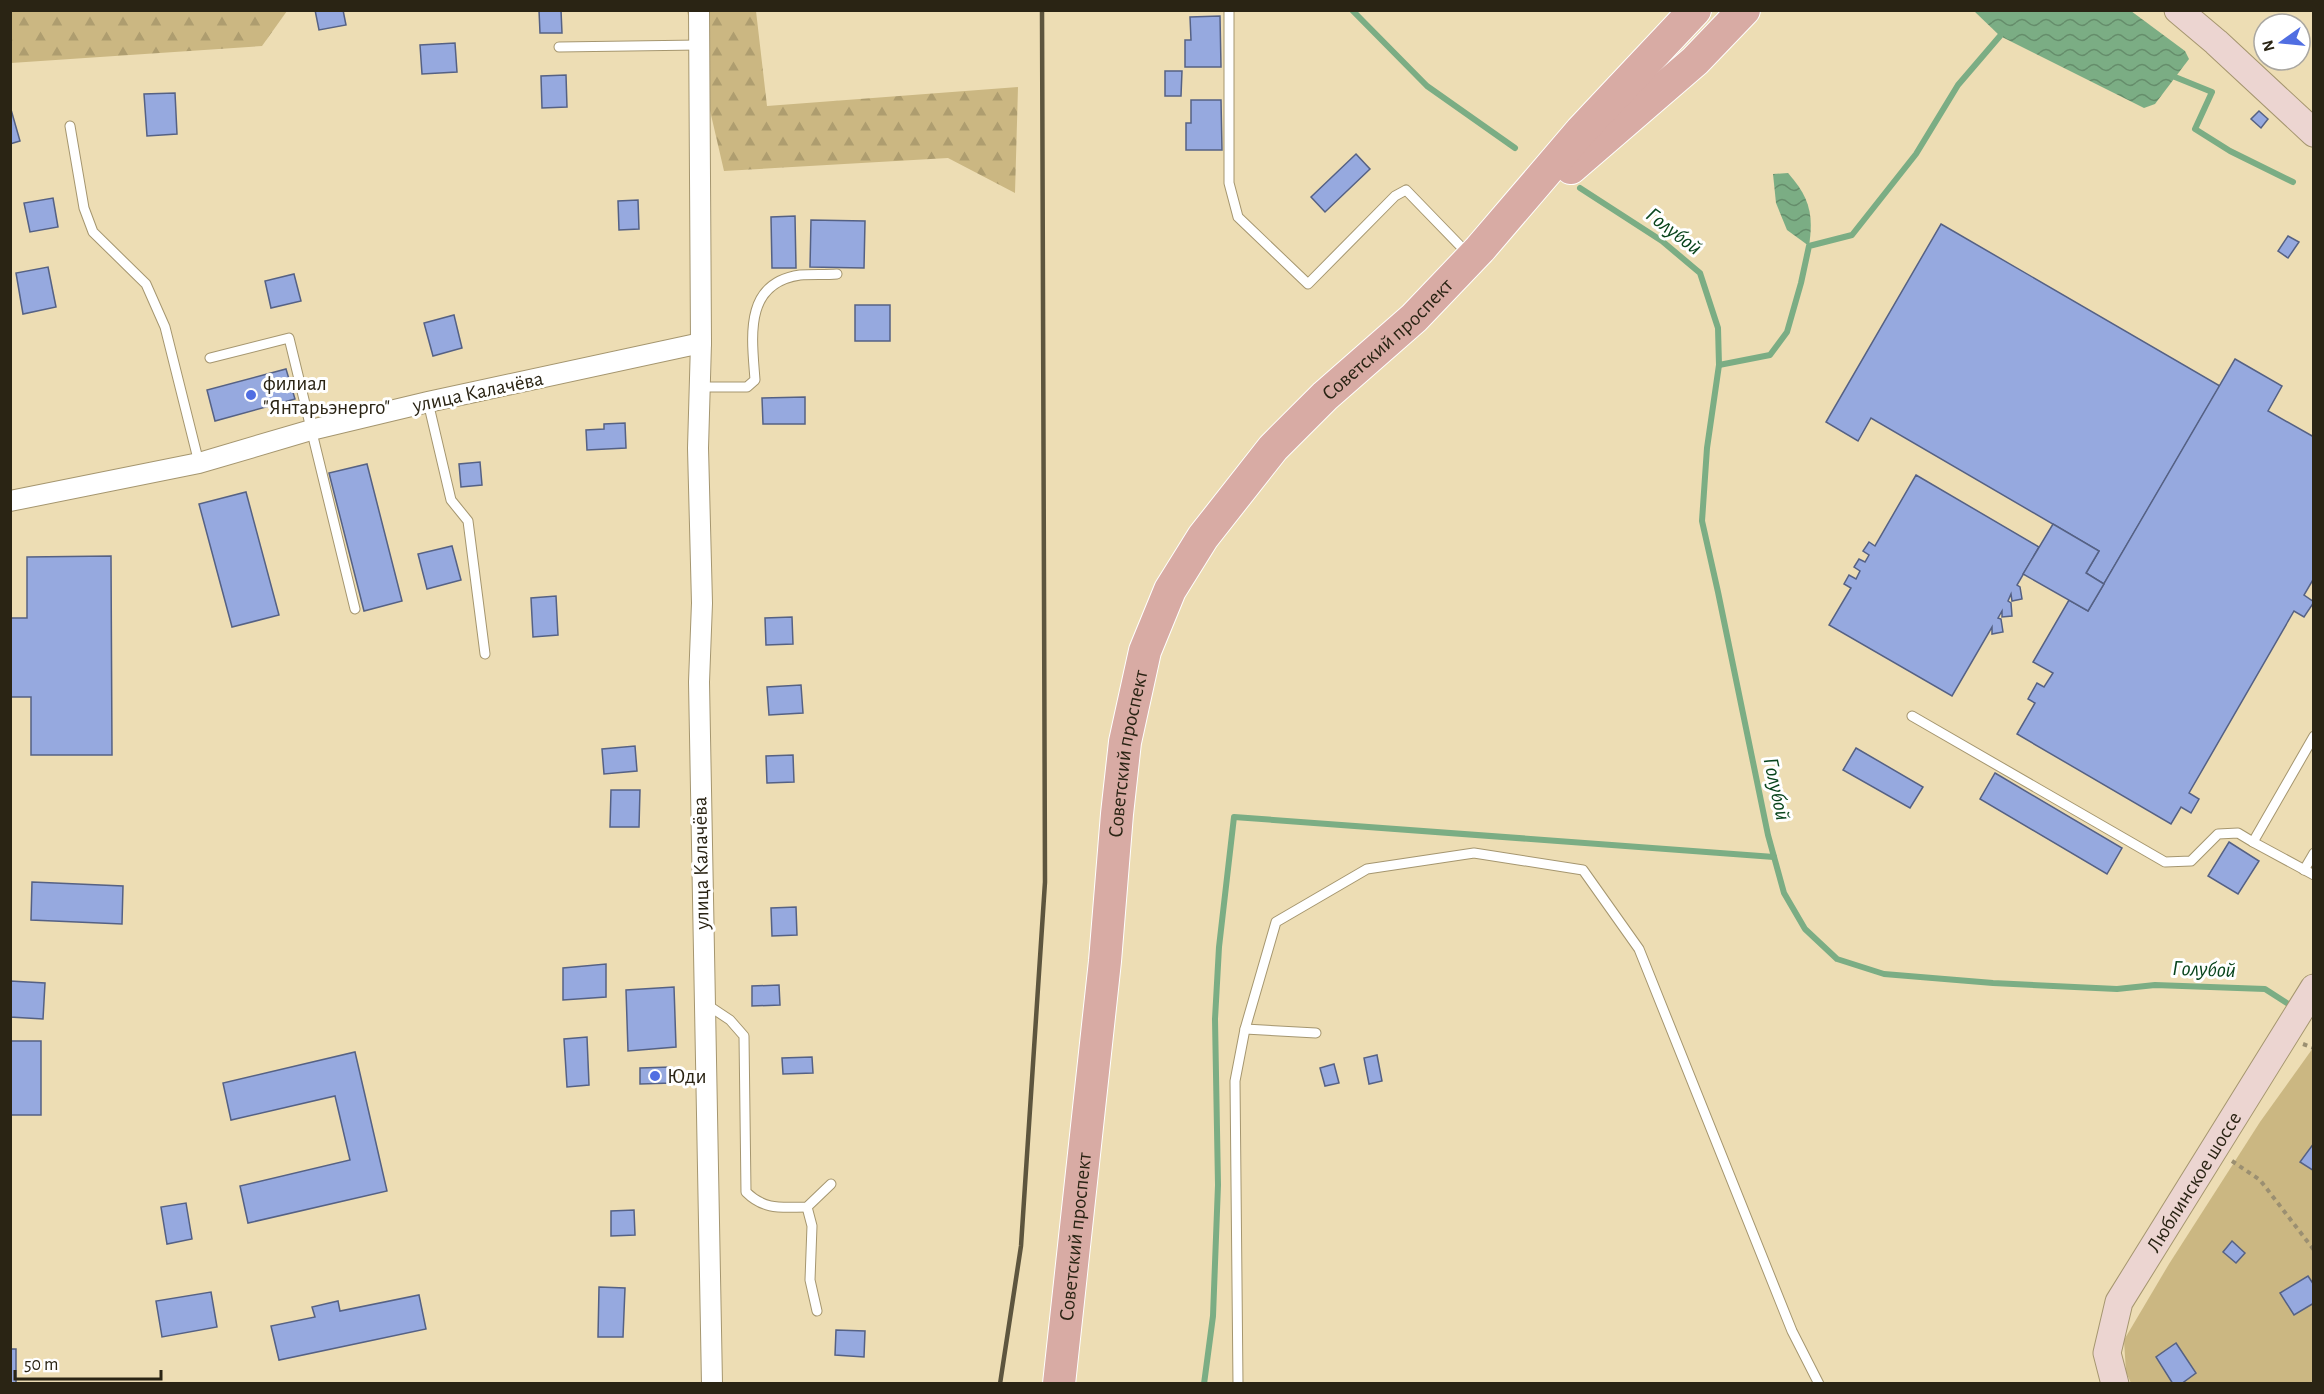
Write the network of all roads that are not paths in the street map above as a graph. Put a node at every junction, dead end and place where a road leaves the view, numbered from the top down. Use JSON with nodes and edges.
{"nodes":[{"id":1,"x":699,"y":10,"type":"edge"},
{"id":2,"x":1229,"y":10,"type":"edge"},
{"id":3,"x":1744,"y":10,"type":"edge"},
{"id":4,"x":2178,"y":10,"type":"edge"},
{"id":5,"x":1687,"y":15,"type":"edge"},
{"id":6,"x":699,"y":45,"type":"junction"},
{"id":7,"x":559,"y":48,"type":"dead end"},
{"id":8,"x":70,"y":126,"type":"dead end"},
{"id":9,"x":2313,"y":133,"type":"edge"},
{"id":10,"x":1476,"y":253,"type":"junction"},
{"id":11,"x":837,"y":274,"type":"dead end"},
{"id":12,"x":700,"y":343,"type":"junction"},
{"id":13,"x":210,"y":358,"type":"dead end"},
{"id":14,"x":699,"y":387,"type":"junction"},
{"id":15,"x":428,"y":402,"type":"junction"},
{"id":16,"x":311,"y":430,"type":"junction"},
{"id":17,"x":199,"y":463,"type":"junction"},
{"id":18,"x":10,"y":501,"type":"edge"},
{"id":19,"x":355,"y":609,"type":"dead end"},
{"id":20,"x":485,"y":654,"type":"dead end"},
{"id":21,"x":1912,"y":716,"type":"dead end"},
{"id":22,"x":2313,"y":736,"type":"edge"},
{"id":23,"x":2253,"y":842,"type":"junction"},
{"id":24,"x":2313,"y":854,"type":"edge"},
{"id":25,"x":2304,"y":870,"type":"junction"},
{"id":26,"x":2313,"y":875,"type":"edge"},
{"id":27,"x":704,"y":1003,"type":"junction"},
{"id":28,"x":2304,"y":1003,"type":"edge"},
{"id":29,"x":1245,"y":1029,"type":"junction"},
{"id":30,"x":1316,"y":1033,"type":"dead end"},
{"id":31,"x":831,"y":1184,"type":"dead end"},
{"id":32,"x":807,"y":1207,"type":"junction"},
{"id":33,"x":817,"y":1311,"type":"dead end"},
{"id":34,"x":712,"y":1383,"type":"edge"},
{"id":35,"x":1059,"y":1383,"type":"edge"},
{"id":36,"x":1238,"y":1383,"type":"edge"},
{"id":37,"x":1819,"y":1383,"type":"edge"},
{"id":38,"x":2115,"y":1383,"type":"edge"}],
"edges":[{"from":1,"to":6,"type":"street","name":"улица Калачёва"},
{"from":2,"to":10,"type":"lane"},
{"from":3,"to":10,"type":"main road","name":"Советский проспект"},
{"from":4,"to":9,"type":"street"},
{"from":5,"to":10,"type":"main road","name":"Советский проспект"},
{"from":6,"to":7,"type":"lane"},
{"from":6,"to":12,"type":"street","name":"улица Калачёва"},
{"from":8,"to":17,"type":"lane"},
{"from":10,"to":35,"type":"main road","name":"Советский проспект"},
{"from":11,"to":14,"type":"lane"},
{"from":12,"to":14,"type":"street","name":"улица Калачёва"},
{"from":12,"to":15,"type":"street","name":"улица Калачёва"},
{"from":13,"to":16,"type":"lane"},
{"from":14,"to":27,"type":"street","name":"улица Калачёва"},
{"from":15,"to":16,"type":"street","name":"улица Калачёва"},
{"from":15,"to":20,"type":"lane"},
{"from":16,"to":17,"type":"street","name":"улица Калачёва"},
{"from":16,"to":19,"type":"lane"},
{"from":17,"to":18,"type":"street","name":"улица Калачёва"},
{"from":21,"to":23,"type":"lane"},
{"from":22,"to":23,"type":"lane"},
{"from":23,"to":25,"type":"lane"},
{"from":24,"to":25,"type":"lane"},
{"from":25,"to":26,"type":"lane"},
{"from":27,"to":32,"type":"lane"},
{"from":27,"to":34,"type":"street","name":"улица Калачёва"},
{"from":28,"to":38,"type":"street","name":"Люблинское шоссе"},
{"from":29,"to":30,"type":"lane"},
{"from":29,"to":36,"type":"lane"},
{"from":29,"to":37,"type":"lane"},
{"from":31,"to":32,"type":"lane"},
{"from":32,"to":33,"type":"lane"}]}
